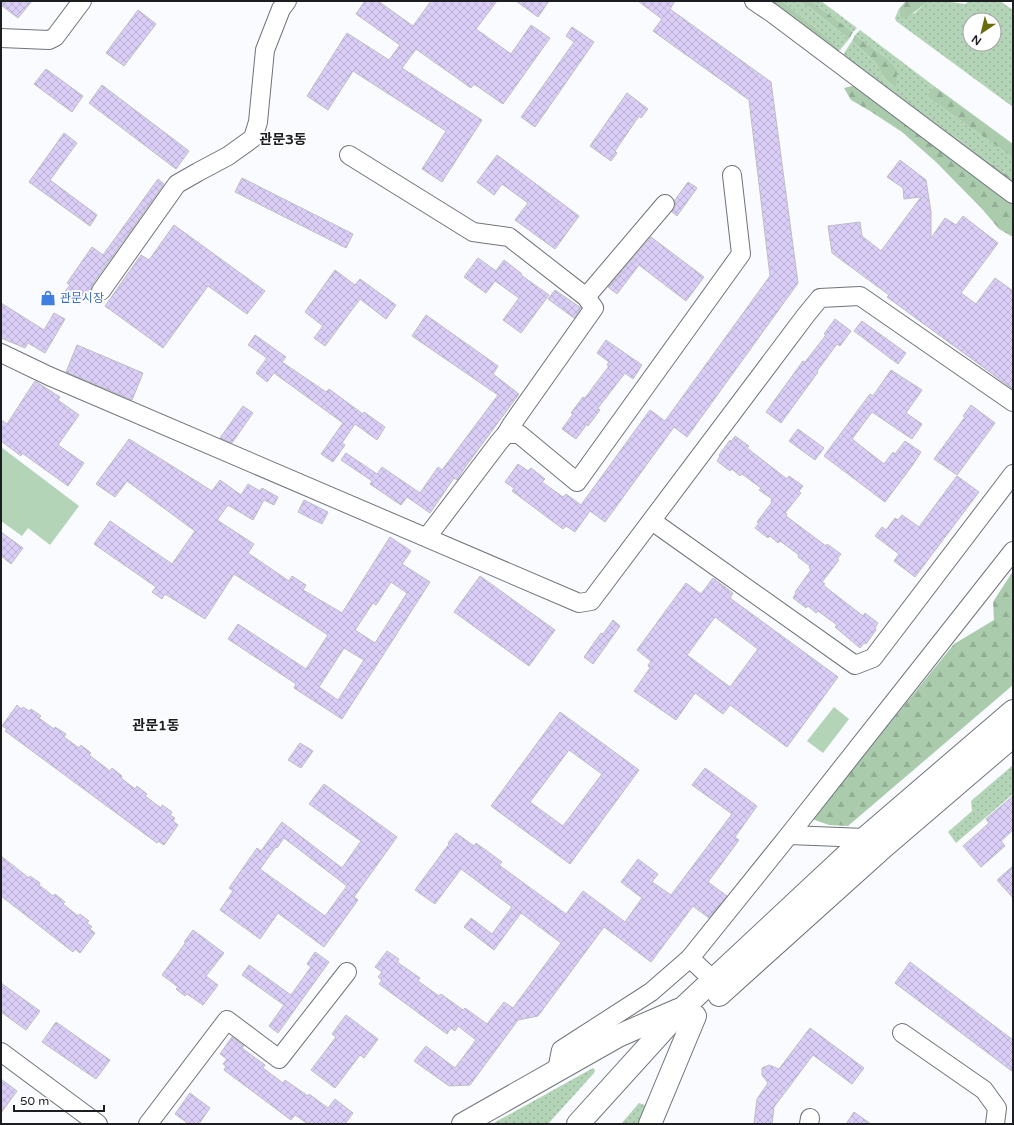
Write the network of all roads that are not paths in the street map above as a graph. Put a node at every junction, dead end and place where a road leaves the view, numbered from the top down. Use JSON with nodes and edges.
{"nodes":[{"id":1,"x":82,"y":1,"type":"edge"},
{"id":2,"x":287,"y":1,"type":"edge"},
{"id":3,"x":754,"y":1,"type":"edge"},
{"id":4,"x":1,"y":38,"type":"edge"},
{"id":5,"x":349,"y":155,"type":"dead end"},
{"id":6,"x":732,"y":175,"type":"dead end"},
{"id":7,"x":1013,"y":194,"type":"edge"},
{"id":8,"x":665,"y":204,"type":"dead end"},
{"id":9,"x":100,"y":291,"type":"dead end"},
{"id":10,"x":586,"y":297,"type":"junction"},
{"id":11,"x":1,"y":353,"type":"edge"},
{"id":12,"x":1013,"y":402,"type":"edge"},
{"id":13,"x":506,"y":434,"type":"junction"},
{"id":14,"x":1013,"y":474,"type":"edge"},
{"id":15,"x":652,"y":521,"type":"junction"},
{"id":16,"x":427,"y":537,"type":"junction"},
{"id":17,"x":1013,"y":551,"type":"edge"},
{"id":18,"x":1013,"y":710,"type":"edge"},
{"id":19,"x":1013,"y":736,"type":"edge"},
{"id":20,"x":789,"y":836,"type":"junction"},
{"id":21,"x":864,"y":838,"type":"junction"},
{"id":22,"x":690,"y":958,"type":"junction"},
{"id":23,"x":347,"y":972,"type":"dead end"},
{"id":24,"x":713,"y":980,"type":"junction"},
{"id":25,"x":690,"y":1012,"type":"junction"},
{"id":26,"x":902,"y":1033,"type":"dead end"},
{"id":27,"x":1,"y":1052,"type":"edge"},
{"id":28,"x":557,"y":1070,"type":"junction"},
{"id":29,"x":98,"y":1124,"type":"edge"},
{"id":30,"x":148,"y":1124,"type":"edge"},
{"id":31,"x":463,"y":1124,"type":"edge"},
{"id":32,"x":578,"y":1124,"type":"edge"},
{"id":33,"x":598,"y":1124,"type":"edge"},
{"id":34,"x":650,"y":1124,"type":"edge"},
{"id":35,"x":995,"y":1124,"type":"edge"}],
"edges":[{"from":1,"to":4,"type":"street"},
{"from":2,"to":9,"type":"street"},
{"from":3,"to":7,"type":"street"},
{"from":5,"to":10,"type":"street"},
{"from":6,"to":13,"type":"street"},
{"from":8,"to":10,"type":"street"},
{"from":10,"to":13,"type":"street"},
{"from":11,"to":16,"type":"street"},
{"from":12,"to":15,"type":"street"},
{"from":13,"to":16,"type":"street"},
{"from":14,"to":15,"type":"street"},
{"from":15,"to":16,"type":"street"},
{"from":17,"to":20,"type":"street"},
{"from":18,"to":21,"type":"highway"},
{"from":19,"to":25,"type":"highway"},
{"from":20,"to":21,"type":"street"},
{"from":20,"to":22,"type":"street"},
{"from":21,"to":24,"type":"highway"},
{"from":22,"to":24,"type":"street"},
{"from":22,"to":28,"type":"street"},
{"from":23,"to":30,"type":"street"},
{"from":24,"to":25,"type":"highway"},
{"from":25,"to":28,"type":"highway"},
{"from":25,"to":32,"type":"highway"},
{"from":25,"to":33,"type":"highway"},
{"from":25,"to":34,"type":"highway"},
{"from":26,"to":35,"type":"street"},
{"from":27,"to":29,"type":"street"},
{"from":28,"to":31,"type":"highway"}]}
